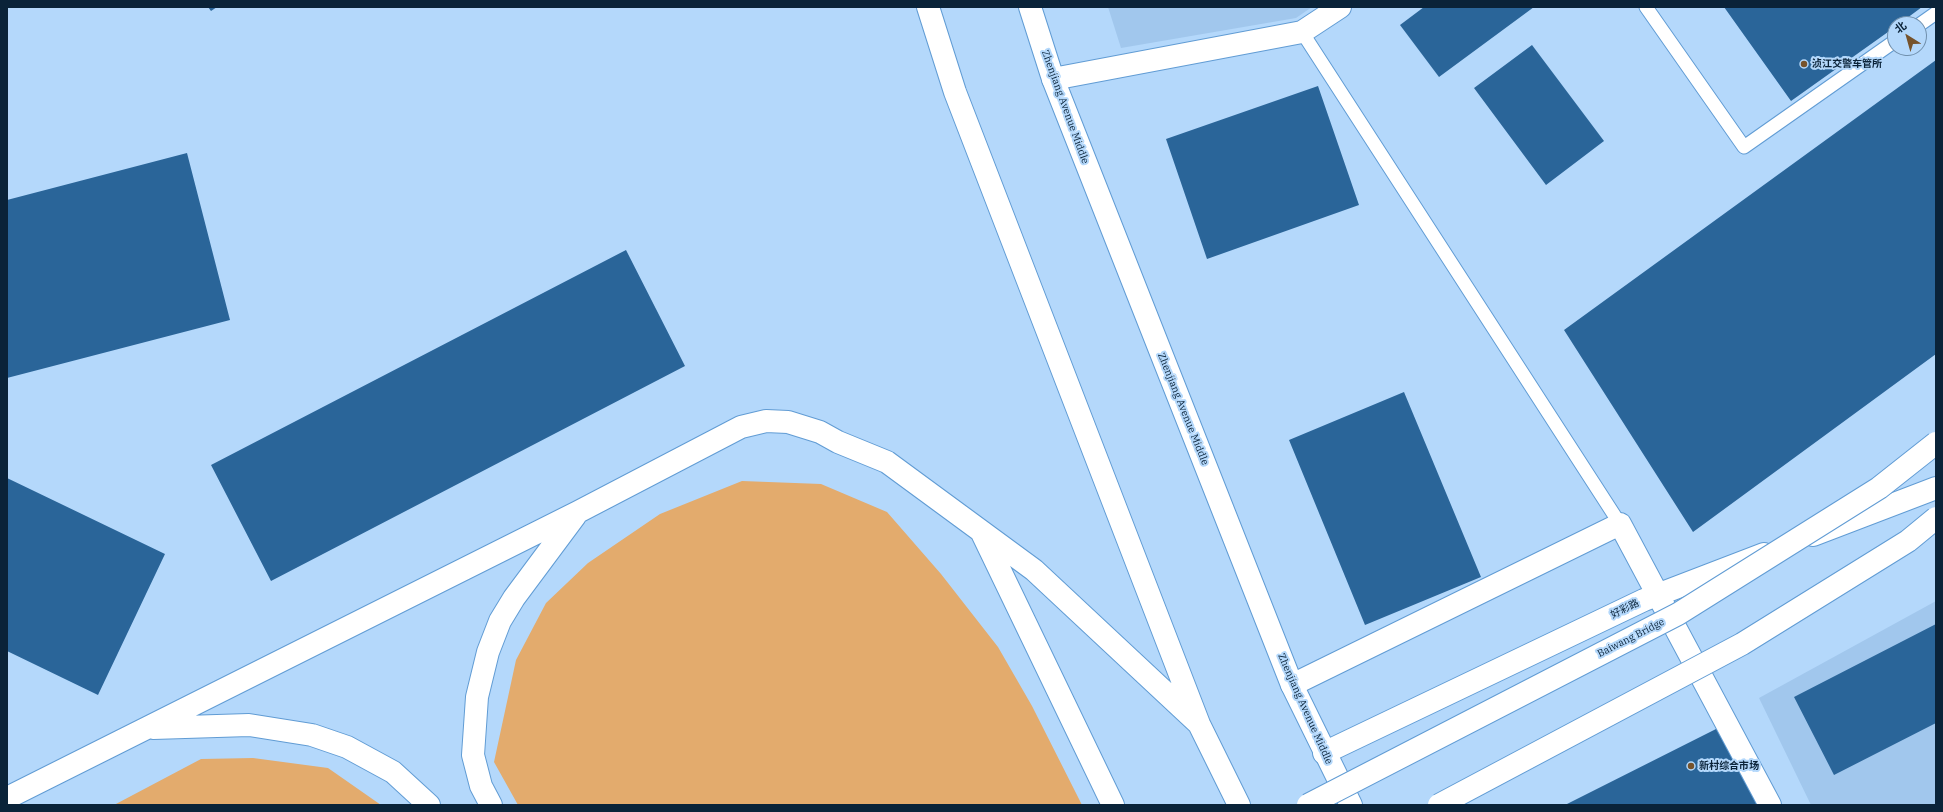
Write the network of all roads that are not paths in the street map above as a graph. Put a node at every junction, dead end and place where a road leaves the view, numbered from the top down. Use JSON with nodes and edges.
{"nodes":[{"id":1,"x":928,"y":7,"type":"edge"},
{"id":2,"x":1030,"y":7,"type":"edge"},
{"id":3,"x":1340,"y":7,"type":"edge"},
{"id":4,"x":1646,"y":7,"type":"edge"},
{"id":5,"x":1936,"y":13,"type":"edge"},
{"id":6,"x":1927,"y":19,"type":"edge"},
{"id":7,"x":1302,"y":32,"type":"junction"},
{"id":8,"x":1887,"y":47,"type":"edge"},
{"id":9,"x":1053,"y":79,"type":"junction"},
{"id":10,"x":1936,"y":443,"type":"edge"},
{"id":11,"x":1936,"y":488,"type":"edge"},
{"id":12,"x":578,"y":512,"type":"junction"},
{"id":13,"x":1936,"y":518,"type":"edge"},
{"id":14,"x":1620,"y":524,"type":"junction"},
{"id":15,"x":981,"y":530,"type":"junction"},
{"id":16,"x":1658,"y":595,"type":"junction"},
{"id":17,"x":1292,"y":685,"type":"junction"},
{"id":18,"x":1199,"y":724,"type":"junction"},
{"id":19,"x":146,"y":729,"type":"junction"},
{"id":20,"x":1324,"y":753,"type":"junction"},
{"id":21,"x":7,"y":798,"type":"edge"},
{"id":22,"x":429,"y":805,"type":"edge"},
{"id":23,"x":491,"y":805,"type":"edge"},
{"id":24,"x":1112,"y":805,"type":"edge"},
{"id":25,"x":1239,"y":805,"type":"edge"},
{"id":26,"x":1308,"y":805,"type":"edge"},
{"id":27,"x":1350,"y":805,"type":"edge"},
{"id":28,"x":1439,"y":805,"type":"edge"},
{"id":29,"x":1770,"y":805,"type":"edge"}],
"edges":[{"from":1,"to":18,"type":"main road"},
{"from":2,"to":9,"type":"main road","name":"Zhenjiang Avenue Middle"},
{"from":3,"to":7,"type":"main road"},
{"from":4,"to":8,"type":"lane"},
{"from":5,"to":6,"type":"lane"},
{"from":7,"to":9,"type":"main road"},
{"from":7,"to":14,"type":"lane"},
{"from":9,"to":17,"type":"main road","name":"Zhenjiang Avenue Middle"},
{"from":10,"to":26,"type":"main road","name":"Baiwang Bridge","bridge":true},
{"from":11,"to":16,"type":"main road","name":"好彩路"},
{"from":12,"to":15,"type":"main road"},
{"from":12,"to":19,"type":"main road"},
{"from":12,"to":23,"type":"main road"},
{"from":13,"to":28,"type":"main road","bridge":true},
{"from":14,"to":16,"type":"main road"},
{"from":14,"to":17,"type":"main road"},
{"from":15,"to":18,"type":"main road"},
{"from":15,"to":24,"type":"main road"},
{"from":16,"to":20,"type":"main road","name":"好彩路"},
{"from":16,"to":29,"type":"main road"},
{"from":17,"to":20,"type":"main road","name":"Zhenjiang Avenue Middle"},
{"from":18,"to":25,"type":"main road"},
{"from":19,"to":21,"type":"main road"},
{"from":19,"to":22,"type":"main road"},
{"from":20,"to":27,"type":"main road","name":"Zhenjiang Avenue Middle"}]}
